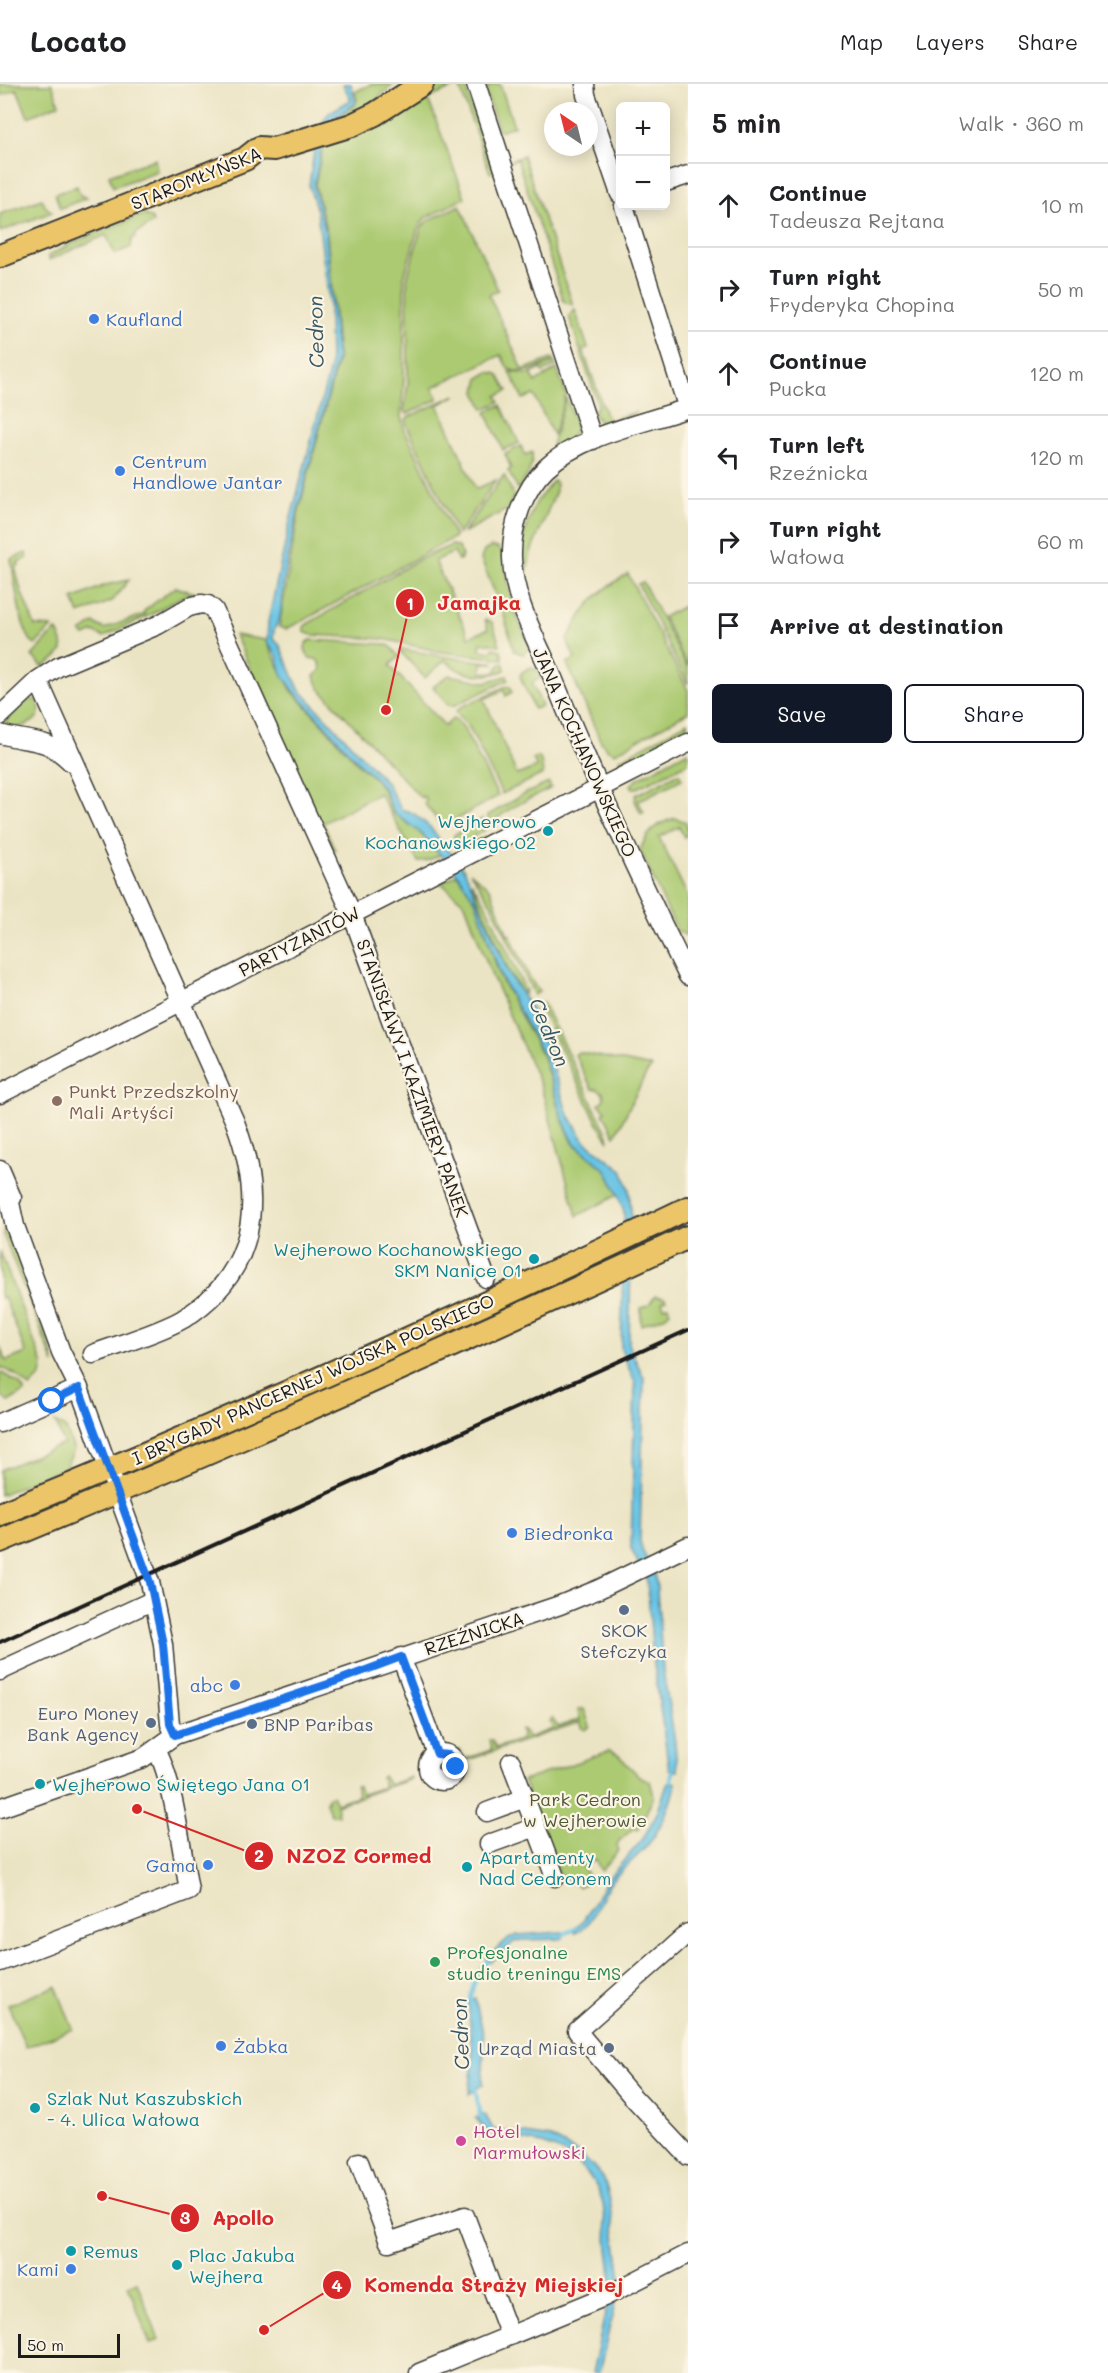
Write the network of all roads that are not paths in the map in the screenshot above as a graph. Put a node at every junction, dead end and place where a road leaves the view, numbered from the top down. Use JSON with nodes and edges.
{"nodes":[{"id":1,"x":422,"y":84,"type":"edge"},
{"id":2,"x":476,"y":84,"type":"edge"},
{"id":3,"x":583,"y":87,"type":"edge"},
{"id":4,"x":688,"y":175,"type":"edge"},
{"id":5,"x":616,"y":180,"type":"edge"},
{"id":6,"x":670,"y":181,"type":"edge"},
{"id":7,"x":625,"y":210,"type":"edge"},
{"id":8,"x":0,"y":256,"type":"edge"},
{"id":9,"x":688,"y":409,"type":"edge"},
{"id":10,"x":593,"y":440,"type":"junction"},
{"id":11,"x":38,"y":680,"type":"junction"},
{"id":12,"x":0,"y":716,"type":"edge"},
{"id":13,"x":0,"y":734,"type":"edge"},
{"id":14,"x":688,"y":743,"type":"edge"},
{"id":15,"x":74,"y":765,"type":"junction"},
{"id":16,"x":599,"y":788,"type":"junction"},
{"id":17,"x":352,"y":914,"type":"junction"},
{"id":18,"x":688,"y":976,"type":"edge"},
{"id":19,"x":180,"y":1002,"type":"junction"},
{"id":20,"x":0,"y":1094,"type":"edge"},
{"id":21,"x":0,"y":1170,"type":"edge"},
{"id":22,"x":688,"y":1209,"type":"edge"},
{"id":23,"x":688,"y":1237,"type":"edge"},
{"id":24,"x":486,"y":1278,"type":"dead end"},
{"id":25,"x":93,"y":1354,"type":"dead end"},
{"id":26,"x":79,"y":1388,"type":"junction"},
{"id":27,"x":0,"y":1423,"type":"edge"},
{"id":28,"x":109,"y":1469,"type":"junction"},
{"id":29,"x":117,"y":1492,"type":"junction"},
{"id":30,"x":0,"y":1514,"type":"edge"},
{"id":31,"x":0,"y":1541,"type":"edge"},
{"id":32,"x":688,"y":1546,"type":"edge"},
{"id":33,"x":154,"y":1600,"type":"junction"},
{"id":34,"x":401,"y":1657,"type":"junction"},
{"id":35,"x":0,"y":1671,"type":"edge"},
{"id":36,"x":175,"y":1735,"type":"junction"},
{"id":37,"x":156,"y":1750,"type":"junction"},
{"id":38,"x":437,"y":1754,"type":"dead end"},
{"id":39,"x":511,"y":1762,"type":"dead end"},
{"id":40,"x":525,"y":1798,"type":"junction"},
{"id":41,"x":0,"y":1808,"type":"edge"},
{"id":42,"x":487,"y":1812,"type":"dead end"},
{"id":43,"x":536,"y":1827,"type":"junction"},
{"id":44,"x":489,"y":1844,"type":"dead end"},
{"id":45,"x":555,"y":1876,"type":"dead end"},
{"id":46,"x":688,"y":1933,"type":"edge"},
{"id":47,"x":0,"y":1962,"type":"edge"},
{"id":48,"x":688,"y":2156,"type":"edge"},
{"id":49,"x":359,"y":2162,"type":"dead end"},
{"id":50,"x":688,"y":2254,"type":"edge"},
{"id":51,"x":510,"y":2336,"type":"junction"},
{"id":52,"x":419,"y":2373,"type":"edge"}],
"edges":[{"from":1,"to":8,"type":"main road","name":"STAROMŁYŃSKA"},
{"from":2,"to":10,"type":"street"},
{"from":3,"to":5,"type":"street"},
{"from":4,"to":6,"type":"street"},
{"from":7,"to":9,"type":"street"},
{"from":9,"to":10,"type":"street","name":"JANA KOCHANOWSKIEGO"},
{"from":10,"to":16,"type":"street","name":"JANA KOCHANOWSKIEGO"},
{"from":11,"to":12,"type":"street"},
{"from":11,"to":15,"type":"street"},
{"from":11,"to":17,"type":"street","name":"STANISŁAWY I KAZIMIERY PANEK"},
{"from":13,"to":15,"type":"street"},
{"from":14,"to":16,"type":"street","name":"PARTYZANTÓW"},
{"from":15,"to":19,"type":"street"},
{"from":16,"to":17,"type":"street","name":"PARTYZANTÓW"},
{"from":16,"to":18,"type":"street","name":"JANA KOCHANOWSKIEGO"},
{"from":17,"to":19,"type":"street","name":"PARTYZANTÓW"},
{"from":17,"to":24,"type":"street","name":"STANISŁAWY I KAZIMIERY PANEK"},
{"from":19,"to":20,"type":"street","name":"PARTYZANTÓW"},
{"from":19,"to":25,"type":"street"},
{"from":21,"to":26,"type":"street"},
{"from":22,"to":28,"type":"main road","name":"I BRYGADY PANCERNEJ WOJSKA POLSKIEGO"},
{"from":23,"to":29,"type":"main road","name":"I BRYGADY PANCERNEJ WOJSKA POLSKIEGO"},
{"from":26,"to":27,"type":"street"},
{"from":26,"to":28,"type":"street"},
{"from":28,"to":29,"type":"street"},
{"from":28,"to":30,"type":"main road","name":"I BRYGADY PANCERNEJ WOJSKA POLSKIEGO"},
{"from":29,"to":31,"type":"main road","name":"I BRYGADY PANCERNEJ WOJSKA POLSKIEGO"},
{"from":29,"to":33,"type":"street"},
{"from":32,"to":34,"type":"street","name":"RZEŹNICKA"},
{"from":33,"to":35,"type":"street"},
{"from":33,"to":36,"type":"street"},
{"from":34,"to":36,"type":"street","name":"RZEŹNICKA"},
{"from":34,"to":38,"type":"street"},
{"from":36,"to":37,"type":"street","name":"RZEŹNICKA"},
{"from":37,"to":41,"type":"street","name":"RZEŹNICKA"},
{"from":37,"to":47,"type":"street"},
{"from":39,"to":40,"type":"street"},
{"from":40,"to":42,"type":"street"},
{"from":40,"to":43,"type":"street"},
{"from":43,"to":44,"type":"street"},
{"from":43,"to":45,"type":"street"},
{"from":46,"to":48,"type":"street"},
{"from":49,"to":51,"type":"street"},
{"from":50,"to":51,"type":"street"},
{"from":51,"to":52,"type":"street"}]}
